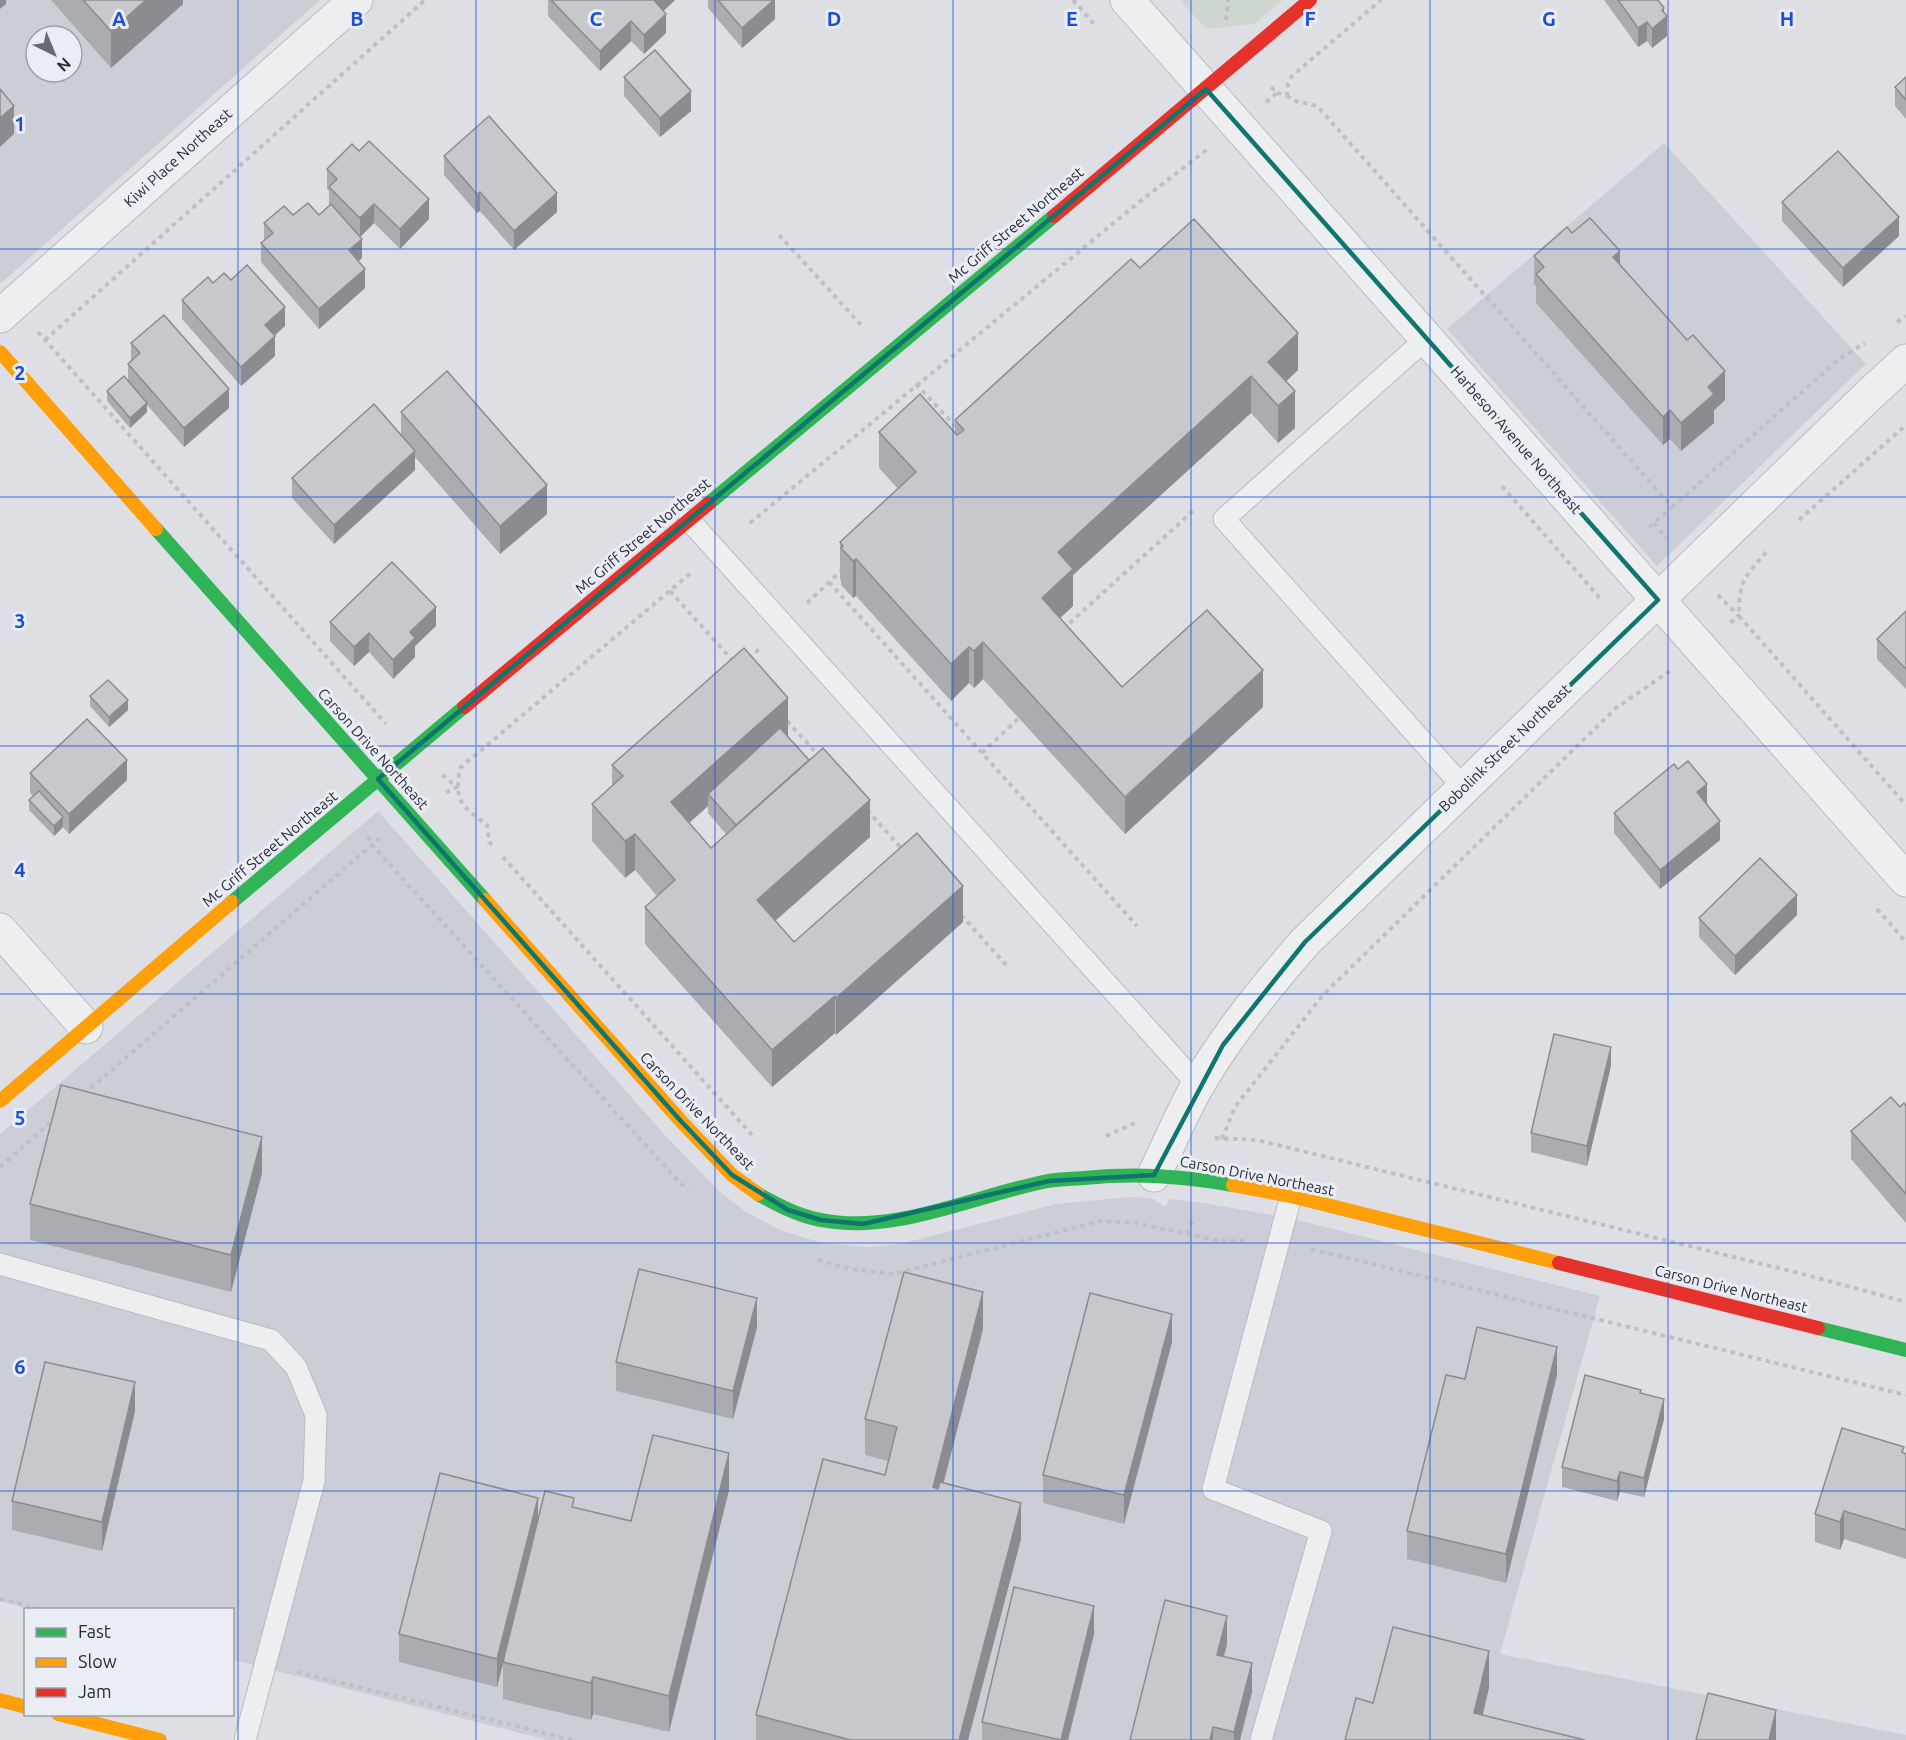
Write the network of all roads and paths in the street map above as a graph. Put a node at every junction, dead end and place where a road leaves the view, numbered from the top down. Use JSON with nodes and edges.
{"nodes":[{"id":1,"x":356,"y":0,"type":"edge"},
{"id":2,"x":424,"y":0,"type":"edge"},
{"id":3,"x":1127,"y":0,"type":"edge"},
{"id":4,"x":1228,"y":0,"type":"edge"},
{"id":5,"x":1310,"y":0,"type":"edge"},
{"id":6,"x":1381,"y":0,"type":"edge"},
{"id":7,"x":1242,"y":58,"type":"junction"},
{"id":8,"x":1206,"y":89,"type":"junction"},
{"id":9,"x":1277,"y":93,"type":"junction"},
{"id":10,"x":1287,"y":95,"type":"junction"},
{"id":11,"x":1239,"y":126,"type":"junction"},
{"id":12,"x":7,"y":310,"type":"edge"},
{"id":13,"x":1906,"y":316,"type":"edge"},
{"id":14,"x":1896,"y":323,"type":"dead end"},
{"id":15,"x":1426,"y":338,"type":"junction"},
{"id":16,"x":45,"y":339,"type":"junction"},
{"id":17,"x":1867,"y":342,"type":"dead end"},
{"id":18,"x":0,"y":352,"type":"edge"},
{"id":19,"x":1906,"y":361,"type":"edge"},
{"id":20,"x":1906,"y":424,"type":"edge"},
{"id":21,"x":1672,"y":507,"type":"junction"},
{"id":22,"x":1195,"y":508,"type":"dead end"},
{"id":23,"x":689,"y":520,"type":"junction"},
{"id":24,"x":1799,"y":520,"type":"dead end"},
{"id":25,"x":1654,"y":523,"type":"junction"},
{"id":26,"x":1773,"y":544,"type":"dead end"},
{"id":27,"x":717,"y":551,"type":"junction"},
{"id":28,"x":1619,"y":555,"type":"junction"},
{"id":29,"x":846,"y":567,"type":"edge"},
{"id":30,"x":1691,"y":568,"type":"junction"},
{"id":31,"x":829,"y":582,"type":"junction"},
{"id":32,"x":1591,"y":587,"type":"dead end"},
{"id":33,"x":670,"y":591,"type":"junction"},
{"id":34,"x":1658,"y":600,"type":"junction"},
{"id":35,"x":1739,"y":616,"type":"junction"},
{"id":36,"x":783,"y":624,"type":"junction"},
{"id":37,"x":1057,"y":635,"type":"edge"},
{"id":38,"x":1699,"y":646,"type":"junction"},
{"id":39,"x":747,"y":661,"type":"edge"},
{"id":40,"x":740,"y":669,"type":"edge"},
{"id":41,"x":779,"y":713,"type":"edge"},
{"id":42,"x":1019,"y":718,"type":"edge"},
{"id":43,"x":411,"y":751,"type":"junction"},
{"id":44,"x":982,"y":753,"type":"junction"},
{"id":45,"x":827,"y":765,"type":"edge"},
{"id":46,"x":378,"y":779,"type":"junction"},
{"id":47,"x":457,"y":787,"type":"junction"},
{"id":48,"x":1464,"y":788,"type":"junction"},
{"id":49,"x":355,"y":799,"type":"junction"},
{"id":50,"x":1906,"y":805,"type":"edge"},
{"id":51,"x":867,"y":810,"type":"dead end"},
{"id":52,"x":408,"y":814,"type":"junction"},
{"id":53,"x":372,"y":845,"type":"junction"},
{"id":54,"x":906,"y":854,"type":"edge"},
{"id":55,"x":1906,"y":880,"type":"edge"},
{"id":56,"x":954,"y":906,"type":"edge"},
{"id":57,"x":1137,"y":926,"type":"dead end"},
{"id":58,"x":0,"y":930,"type":"edge"},
{"id":59,"x":1009,"y":968,"type":"dead end"},
{"id":60,"x":86,"y":1027,"type":"junction"},
{"id":61,"x":1198,"y":1085,"type":"junction"},
{"id":62,"x":82,"y":1096,"type":"edge"},
{"id":63,"x":0,"y":1101,"type":"edge"},
{"id":64,"x":54,"y":1119,"type":"edge"},
{"id":65,"x":1175,"y":1132,"type":"junction"},
{"id":66,"x":754,"y":1138,"type":"dead end"},
{"id":67,"x":1101,"y":1138,"type":"dead end"},
{"id":68,"x":1222,"y":1139,"type":"junction"},
{"id":69,"x":0,"y":1167,"type":"edge"},
{"id":70,"x":1154,"y":1175,"type":"junction"},
{"id":71,"x":1208,"y":1180,"type":"junction"},
{"id":72,"x":690,"y":1190,"type":"dead end"},
{"id":73,"x":1291,"y":1196,"type":"junction"},
{"id":74,"x":1187,"y":1234,"type":"junction"},
{"id":75,"x":1279,"y":1241,"type":"junction"},
{"id":76,"x":814,"y":1259,"type":"dead end"},
{"id":77,"x":0,"y":1264,"type":"edge"},
{"id":78,"x":1906,"y":1302,"type":"edge"},
{"id":79,"x":1906,"y":1350,"type":"edge"},
{"id":80,"x":1906,"y":1395,"type":"edge"},
{"id":81,"x":0,"y":1599,"type":"edge"},
{"id":82,"x":36,"y":1608,"type":"edge"},
{"id":83,"x":265,"y":1665,"type":"junction"},
{"id":84,"x":0,"y":1700,"type":"edge"},
{"id":85,"x":24,"y":1706,"type":"edge"},
{"id":86,"x":66,"y":1716,"type":"edge"},
{"id":87,"x":160,"y":1740,"type":"edge"},
{"id":88,"x":245,"y":1740,"type":"edge"},
{"id":89,"x":572,"y":1740,"type":"edge"},
{"id":90,"x":1261,"y":1740,"type":"edge"}],
"edges":[{"from":1,"to":12,"type":"street","name":"Kiwi Place Northeast"},
{"from":2,"to":16,"type":"path"},
{"from":3,"to":8,"type":"street","name":"Harbeson Avenue Northeast"},
{"from":4,"to":7,"type":"path"},
{"from":5,"to":7,"type":"main road","name":"Mc Griff Street Northeast"},
{"from":6,"to":10,"type":"path"},
{"from":7,"to":8,"type":"main road","name":"Mc Griff Street Northeast"},
{"from":7,"to":9,"type":"path"},
{"from":8,"to":11,"type":"street","name":"Harbeson Avenue Northeast"},
{"from":8,"to":23,"type":"main road","name":"Mc Griff Street Northeast"},
{"from":9,"to":10,"type":"path"},
{"from":9,"to":11,"type":"path"},
{"from":10,"to":21,"type":"path"},
{"from":11,"to":15,"type":"street","name":"Harbeson Avenue Northeast"},
{"from":11,"to":27,"type":"path"},
{"from":12,"to":16,"type":"path"},
{"from":13,"to":14,"type":"path"},
{"from":15,"to":28,"type":"street","name":"Harbeson Avenue Northeast"},
{"from":15,"to":48,"type":"lane"},
{"from":16,"to":43,"type":"path"},
{"from":17,"to":21,"type":"path"},
{"from":18,"to":46,"type":"main road","name":"Carson Drive Northeast"},
{"from":19,"to":30,"type":"street","name":"Bobolink Street Northeast"},
{"from":20,"to":24,"type":"path"},
{"from":21,"to":25,"type":"path"},
{"from":22,"to":37,"type":"path"},
{"from":23,"to":27,"type":"lane"},
{"from":23,"to":43,"type":"main road","name":"Mc Griff Street Northeast"},
{"from":25,"to":28,"type":"path"},
{"from":25,"to":30,"type":"path"},
{"from":26,"to":35,"type":"path"},
{"from":27,"to":33,"type":"path"},
{"from":27,"to":36,"type":"lane"},
{"from":28,"to":32,"type":"path"},
{"from":28,"to":34,"type":"street","name":"Harbeson Avenue Northeast"},
{"from":29,"to":31,"type":"path"},
{"from":30,"to":34,"type":"street","name":"Bobolink Street Northeast"},
{"from":30,"to":35,"type":"path"},
{"from":31,"to":36,"type":"path"},
{"from":31,"to":44,"type":"path"},
{"from":33,"to":40,"type":"path"},
{"from":33,"to":47,"type":"path"},
{"from":34,"to":38,"type":"street","name":"Harbeson Avenue Northeast"},
{"from":34,"to":48,"type":"street","name":"Bobolink Street Northeast"},
{"from":35,"to":38,"type":"path"},
{"from":35,"to":50,"type":"path"},
{"from":36,"to":39,"type":"path"},
{"from":36,"to":61,"type":"lane"},
{"from":38,"to":55,"type":"street","name":"Harbeson Avenue Northeast"},
{"from":38,"to":68,"type":"path"},
{"from":41,"to":45,"type":"path"},
{"from":42,"to":44,"type":"path"},
{"from":43,"to":46,"type":"main road","name":"Mc Griff Street Northeast"},
{"from":43,"to":47,"type":"path"},
{"from":44,"to":57,"type":"path"},
{"from":46,"to":49,"type":"main road","name":"Mc Griff Street Northeast"},
{"from":46,"to":52,"type":"main road","name":"Carson Drive Northeast"},
{"from":47,"to":52,"type":"path"},
{"from":47,"to":66,"type":"path"},
{"from":48,"to":61,"type":"street","name":"Bobolink Street Northeast"},
{"from":49,"to":53,"type":"path"},
{"from":49,"to":60,"type":"main road","name":"Mc Griff Street Northeast"},
{"from":51,"to":54,"type":"path"},
{"from":52,"to":53,"type":"path"},
{"from":52,"to":70,"type":"main road","name":"Carson Drive Northeast"},
{"from":53,"to":62,"type":"path"},
{"from":53,"to":72,"type":"path"},
{"from":56,"to":59,"type":"path"},
{"from":58,"to":60,"type":"street"},
{"from":60,"to":63,"type":"main road","name":"Mc Griff Street Northeast"},
{"from":61,"to":65,"type":"street","name":"Bobolink Street Northeast"},
{"from":64,"to":69,"type":"path"},
{"from":65,"to":67,"type":"path"},
{"from":65,"to":68,"type":"path"},
{"from":65,"to":70,"type":"street","name":"Bobolink Street Northeast"},
{"from":68,"to":71,"type":"path"},
{"from":68,"to":78,"type":"path"},
{"from":70,"to":71,"type":"main road","name":"Carson Drive Northeast"},
{"from":71,"to":73,"type":"main road","name":"Carson Drive Northeast"},
{"from":71,"to":74,"type":"path"},
{"from":73,"to":75,"type":"lane"},
{"from":73,"to":79,"type":"main road","name":"Carson Drive Northeast"},
{"from":74,"to":75,"type":"path"},
{"from":74,"to":76,"type":"path"},
{"from":75,"to":80,"type":"path"},
{"from":75,"to":90,"type":"lane"},
{"from":77,"to":83,"type":"lane"},
{"from":81,"to":82,"type":"path"},
{"from":83,"to":88,"type":"lane"},
{"from":83,"to":89,"type":"path"},
{"from":84,"to":85,"type":"main road"},
{"from":86,"to":87,"type":"main road"}]}
